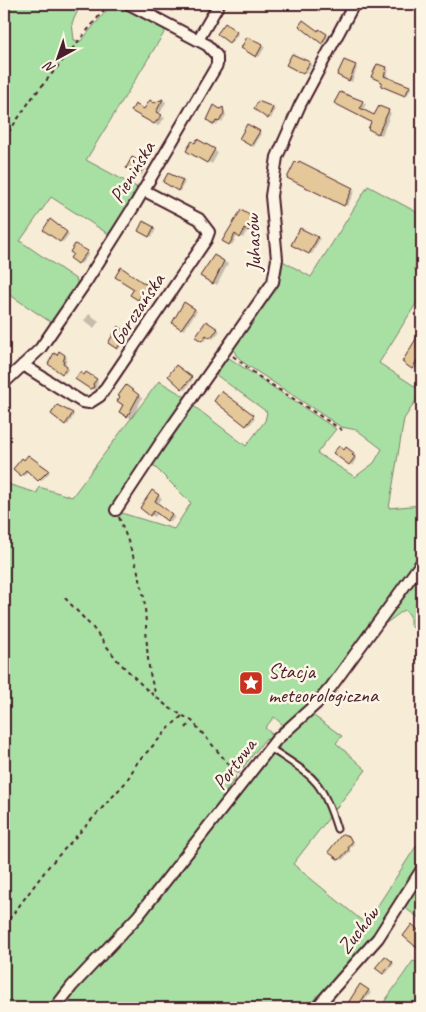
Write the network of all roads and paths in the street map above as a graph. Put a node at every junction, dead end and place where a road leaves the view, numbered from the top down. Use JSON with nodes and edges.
{"nodes":[{"id":1,"x":110,"y":4,"type":"edge"},
{"id":2,"x":128,"y":4,"type":"edge"},
{"id":3,"x":219,"y":4,"type":"edge"},
{"id":4,"x":354,"y":4,"type":"edge"},
{"id":5,"x":198,"y":40,"type":"junction"},
{"id":6,"x":4,"y":139,"type":"edge"},
{"id":7,"x":143,"y":190,"type":"junction"},
{"id":8,"x":225,"y":350,"type":"junction"},
{"id":9,"x":23,"y":366,"type":"junction"},
{"id":10,"x":4,"y":383,"type":"edge"},
{"id":11,"x":345,"y":432,"type":"dead end"},
{"id":12,"x":116,"y":510,"type":"joint"},
{"id":13,"x":422,"y":562,"type":"edge"},
{"id":14,"x":65,"y":598,"type":"dead end"},
{"id":15,"x":158,"y":697,"type":"junction"},
{"id":16,"x":183,"y":715,"type":"junction"},
{"id":17,"x":192,"y":721,"type":"junction"},
{"id":18,"x":186,"y":728,"type":"dead end"},
{"id":19,"x":269,"y":748,"type":"junction"},
{"id":20,"x":244,"y":782,"type":"junction"},
{"id":21,"x":337,"y":829,"type":"dead end"},
{"id":22,"x":422,"y":869,"type":"edge"},
{"id":23,"x":4,"y":926,"type":"edge"},
{"id":24,"x":55,"y":1008,"type":"edge"},
{"id":25,"x":316,"y":1008,"type":"edge"}],
"edges":[{"from":1,"to":6,"type":"path"},
{"from":2,"to":5,"type":"street","name":"Pienińska"},
{"from":3,"to":5,"type":"street"},
{"from":4,"to":8,"type":"street","name":"Juhasów"},
{"from":5,"to":7,"type":"street","name":"Pienińska"},
{"from":7,"to":9,"type":"street","name":"Pienińska"},
{"from":7,"to":9,"type":"street","name":"Gorczańska"},
{"from":8,"to":11,"type":"path"},
{"from":8,"to":12,"type":"street","name":"Juhasów"},
{"from":9,"to":10,"type":"street","name":"Pienińska"},
{"from":12,"to":15,"type":"path"},
{"from":13,"to":19,"type":"street","name":"Portowa"},
{"from":14,"to":15,"type":"path"},
{"from":15,"to":16,"type":"path"},
{"from":16,"to":17,"type":"path"},
{"from":16,"to":23,"type":"path"},
{"from":17,"to":18,"type":"path"},
{"from":17,"to":20,"type":"path"},
{"from":19,"to":20,"type":"street","name":"Portowa"},
{"from":19,"to":21,"type":"lane"},
{"from":20,"to":24,"type":"street","name":"Portowa"},
{"from":22,"to":25,"type":"street","name":"Zuchów"}]}
